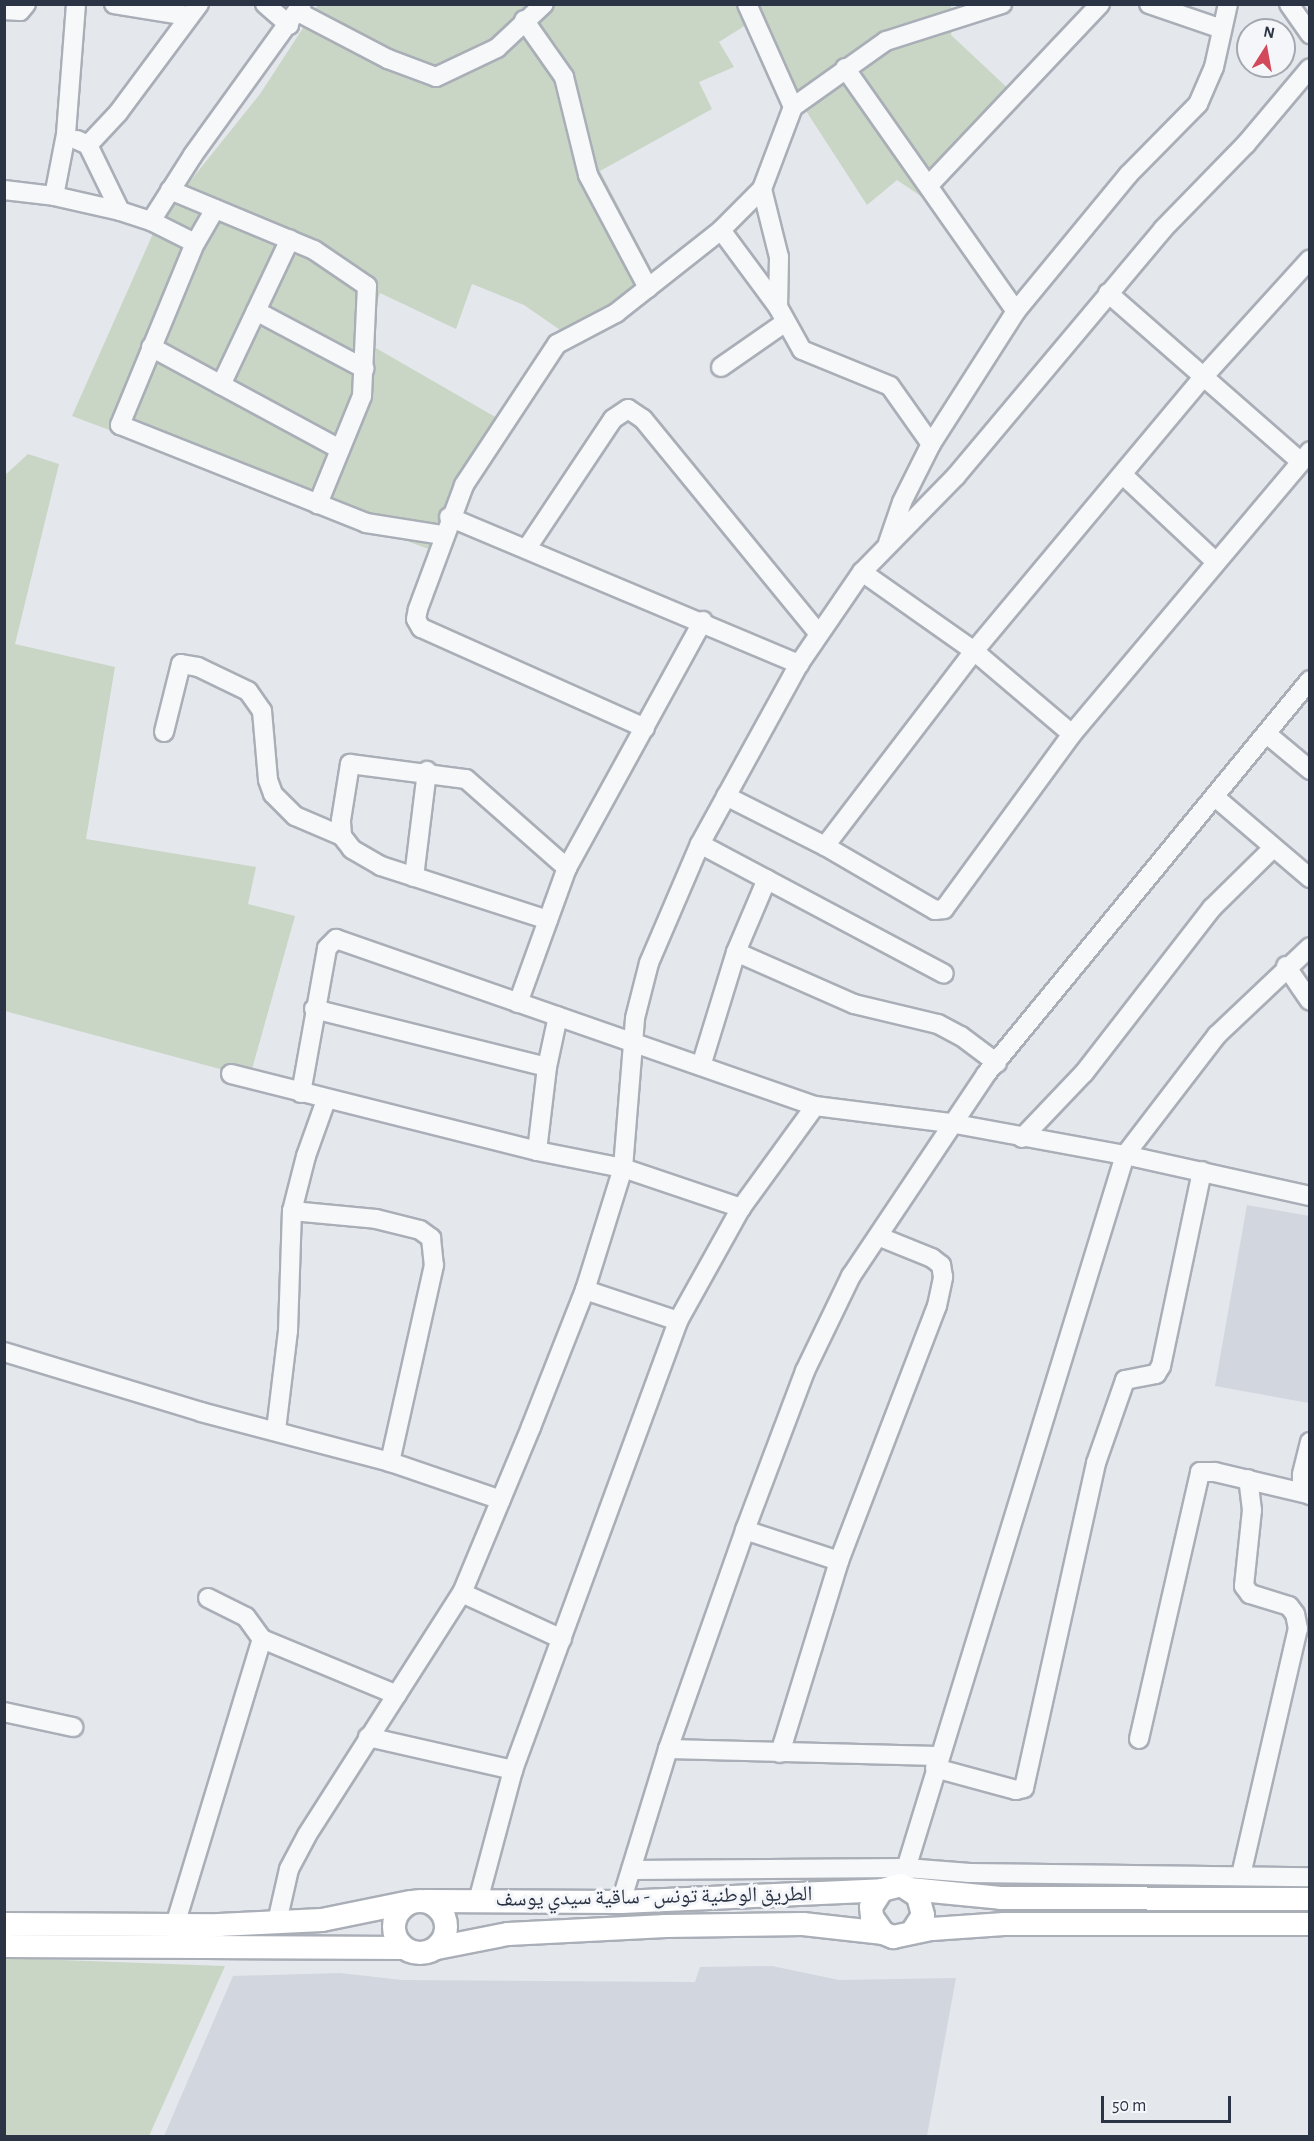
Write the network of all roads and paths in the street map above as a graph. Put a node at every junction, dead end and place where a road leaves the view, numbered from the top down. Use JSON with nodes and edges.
{"nodes":[{"id":1,"x":26,"y":4,"type":"edge"},
{"id":2,"x":76,"y":4,"type":"edge"},
{"id":3,"x":114,"y":4,"type":"edge"},
{"id":4,"x":265,"y":4,"type":"edge"},
{"id":5,"x":544,"y":4,"type":"edge"},
{"id":6,"x":747,"y":4,"type":"edge"},
{"id":7,"x":1002,"y":4,"type":"edge"},
{"id":8,"x":1100,"y":4,"type":"edge"},
{"id":9,"x":1149,"y":4,"type":"edge"},
{"id":10,"x":1228,"y":4,"type":"edge"},
{"id":11,"x":1289,"y":4,"type":"edge"},
{"id":12,"x":4,"y":10,"type":"edge"},
{"id":13,"x":193,"y":10,"type":"edge"},
{"id":14,"x":296,"y":14,"type":"edge"},
{"id":15,"x":524,"y":20,"type":"junction"},
{"id":16,"x":1222,"y":29,"type":"junction"},
{"id":17,"x":1310,"y":34,"type":"edge"},
{"id":18,"x":845,"y":68,"type":"junction"},
{"id":19,"x":1310,"y":68,"type":"edge"},
{"id":20,"x":793,"y":107,"type":"junction"},
{"id":21,"x":66,"y":134,"type":"junction"},
{"id":22,"x":88,"y":145,"type":"junction"},
{"id":23,"x":929,"y":185,"type":"junction"},
{"id":24,"x":762,"y":189,"type":"junction"},
{"id":25,"x":4,"y":190,"type":"edge"},
{"id":26,"x":170,"y":190,"type":"junction"},
{"id":27,"x":54,"y":196,"type":"junction"},
{"id":28,"x":215,"y":209,"type":"junction"},
{"id":29,"x":120,"y":211,"type":"junction"},
{"id":30,"x":151,"y":221,"type":"junction"},
{"id":31,"x":721,"y":230,"type":"junction"},
{"id":32,"x":290,"y":239,"type":"junction"},
{"id":33,"x":195,"y":243,"type":"junction"},
{"id":34,"x":1310,"y":259,"type":"edge"},
{"id":35,"x":648,"y":288,"type":"junction"},
{"id":36,"x":1108,"y":293,"type":"junction"},
{"id":37,"x":256,"y":311,"type":"junction"},
{"id":38,"x":1016,"y":311,"type":"junction"},
{"id":39,"x":781,"y":315,"type":"junction"},
{"id":40,"x":151,"y":347,"type":"junction"},
{"id":41,"x":721,"y":366,"type":"dead end"},
{"id":42,"x":364,"y":369,"type":"junction"},
{"id":43,"x":1205,"y":375,"type":"junction"},
{"id":44,"x":221,"y":385,"type":"junction"},
{"id":45,"x":932,"y":444,"type":"junction"},
{"id":46,"x":340,"y":449,"type":"junction"},
{"id":47,"x":1305,"y":456,"type":"edge"},
{"id":48,"x":1123,"y":475,"type":"junction"},
{"id":49,"x":318,"y":504,"type":"junction"},
{"id":50,"x":450,"y":517,"type":"junction"},
{"id":51,"x":443,"y":536,"type":"junction"},
{"id":52,"x":887,"y":547,"type":"junction"},
{"id":53,"x":527,"y":548,"type":"junction"},
{"id":54,"x":1216,"y":562,"type":"junction"},
{"id":55,"x":862,"y":572,"type":"junction"},
{"id":56,"x":703,"y":621,"type":"junction"},
{"id":57,"x":819,"y":634,"type":"junction"},
{"id":58,"x":974,"y":651,"type":"junction"},
{"id":59,"x":799,"y":664,"type":"junction"},
{"id":60,"x":1310,"y":680,"type":"edge"},
{"id":61,"x":645,"y":728,"type":"junction"},
{"id":62,"x":164,"y":732,"type":"dead end"},
{"id":63,"x":1072,"y":734,"type":"junction"},
{"id":64,"x":1268,"y":735,"type":"junction"},
{"id":65,"x":1310,"y":770,"type":"edge"},
{"id":66,"x":427,"y":771,"type":"junction"},
{"id":67,"x":726,"y":796,"type":"junction"},
{"id":68,"x":1215,"y":797,"type":"junction"},
{"id":69,"x":342,"y":836,"type":"junction"},
{"id":70,"x":700,"y":844,"type":"junction"},
{"id":71,"x":825,"y":846,"type":"junction"},
{"id":72,"x":1273,"y":848,"type":"junction"},
{"id":73,"x":567,"y":868,"type":"junction"},
{"id":74,"x":414,"y":877,"type":"junction"},
{"id":75,"x":767,"y":879,"type":"junction"},
{"id":76,"x":1310,"y":879,"type":"edge"},
{"id":77,"x":548,"y":920,"type":"junction"},
{"id":78,"x":1310,"y":947,"type":"edge"},
{"id":79,"x":736,"y":952,"type":"junction"},
{"id":80,"x":1286,"y":966,"type":"junction"},
{"id":81,"x":944,"y":974,"type":"dead end"},
{"id":82,"x":1310,"y":1001,"type":"edge"},
{"id":83,"x":518,"y":1003,"type":"junction"},
{"id":84,"x":314,"y":1009,"type":"junction"},
{"id":85,"x":558,"y":1016,"type":"junction"},
{"id":86,"x":633,"y":1044,"type":"junction"},
{"id":87,"x":997,"y":1063,"type":"junction"},
{"id":88,"x":547,"y":1066,"type":"junction"},
{"id":89,"x":700,"y":1066,"type":"junction"},
{"id":90,"x":231,"y":1074,"type":"dead end"},
{"id":91,"x":301,"y":1093,"type":"junction"},
{"id":92,"x":326,"y":1100,"type":"junction"},
{"id":93,"x":816,"y":1106,"type":"junction"},
{"id":94,"x":950,"y":1123,"type":"junction"},
{"id":95,"x":1022,"y":1138,"type":"junction"},
{"id":96,"x":537,"y":1151,"type":"junction"},
{"id":97,"x":1125,"y":1155,"type":"junction"},
{"id":98,"x":623,"y":1168,"type":"junction"},
{"id":99,"x":1202,"y":1171,"type":"junction"},
{"id":100,"x":1310,"y":1196,"type":"edge"},
{"id":101,"x":741,"y":1208,"type":"junction"},
{"id":102,"x":292,"y":1211,"type":"junction"},
{"id":103,"x":880,"y":1237,"type":"junction"},
{"id":104,"x":585,"y":1290,"type":"junction"},
{"id":105,"x":678,"y":1321,"type":"junction"},
{"id":106,"x":4,"y":1352,"type":"edge"},
{"id":107,"x":276,"y":1430,"type":"junction"},
{"id":108,"x":1310,"y":1442,"type":"edge"},
{"id":109,"x":390,"y":1462,"type":"junction"},
{"id":110,"x":1248,"y":1479,"type":"junction"},
{"id":111,"x":1309,"y":1494,"type":"edge"},
{"id":112,"x":501,"y":1500,"type":"junction"},
{"id":113,"x":746,"y":1530,"type":"junction"},
{"id":114,"x":839,"y":1561,"type":"junction"},
{"id":115,"x":462,"y":1593,"type":"junction"},
{"id":116,"x":208,"y":1598,"type":"dead end"},
{"id":117,"x":262,"y":1639,"type":"junction"},
{"id":118,"x":562,"y":1639,"type":"junction"},
{"id":119,"x":397,"y":1695,"type":"junction"},
{"id":120,"x":4,"y":1712,"type":"edge"},
{"id":121,"x":73,"y":1727,"type":"dead end"},
{"id":122,"x":368,"y":1737,"type":"junction"},
{"id":123,"x":1139,"y":1739,"type":"dead end"},
{"id":124,"x":668,"y":1749,"type":"junction"},
{"id":125,"x":780,"y":1753,"type":"junction"},
{"id":126,"x":936,"y":1762,"type":"junction"},
{"id":127,"x":513,"y":1770,"type":"junction"},
{"id":128,"x":631,"y":1870,"type":"junction"},
{"id":129,"x":1241,"y":1875,"type":"junction"},
{"id":130,"x":1310,"y":1876,"type":"edge"},
{"id":131,"x":900,"y":1883,"type":"junction"},
{"id":132,"x":1310,"y":1899,"type":"edge"},
{"id":133,"x":418,"y":1901,"type":"junction"},
{"id":134,"x":478,"y":1901,"type":"junction"},
{"id":135,"x":621,"y":1902,"type":"junction"},
{"id":136,"x":277,"y":1922,"type":"junction"},
{"id":137,"x":4,"y":1924,"type":"edge"},
{"id":138,"x":1310,"y":1924,"type":"edge"},
{"id":139,"x":175,"y":1925,"type":"junction"},
{"id":140,"x":912,"y":1932,"type":"junction"},
{"id":141,"x":883,"y":1933,"type":"junction"},
{"id":142,"x":4,"y":1946,"type":"edge"},
{"id":143,"x":437,"y":1947,"type":"junction"},
{"id":144,"x":404,"y":1948,"type":"junction"}],
"edges":[{"from":1,"to":12,"type":"street"},
{"from":2,"to":21,"type":"street"},
{"from":3,"to":13,"type":"street"},
{"from":4,"to":14,"type":"street"},
{"from":5,"to":15,"type":"street"},
{"from":6,"to":20,"type":"street"},
{"from":7,"to":18,"type":"street"},
{"from":8,"to":23,"type":"street"},
{"from":9,"to":16,"type":"street"},
{"from":10,"to":16,"type":"street"},
{"from":11,"to":17,"type":"street"},
{"from":13,"to":22,"type":"street"},
{"from":14,"to":15,"type":"street"},
{"from":14,"to":26,"type":"street"},
{"from":15,"to":35,"type":"street"},
{"from":16,"to":38,"type":"street"},
{"from":18,"to":20,"type":"street"},
{"from":18,"to":23,"type":"street"},
{"from":19,"to":36,"type":"street"},
{"from":20,"to":24,"type":"street"},
{"from":21,"to":22,"type":"street"},
{"from":21,"to":27,"type":"street"},
{"from":22,"to":29,"type":"street"},
{"from":23,"to":38,"type":"street"},
{"from":24,"to":31,"type":"street"},
{"from":24,"to":39,"type":"street"},
{"from":25,"to":27,"type":"street"},
{"from":26,"to":28,"type":"street"},
{"from":26,"to":30,"type":"street"},
{"from":27,"to":29,"type":"street"},
{"from":28,"to":32,"type":"street"},
{"from":28,"to":33,"type":"street"},
{"from":29,"to":30,"type":"street"},
{"from":30,"to":33,"type":"street"},
{"from":31,"to":35,"type":"street"},
{"from":31,"to":39,"type":"street"},
{"from":32,"to":37,"type":"street"},
{"from":32,"to":42,"type":"street"},
{"from":33,"to":40,"type":"street"},
{"from":34,"to":43,"type":"street"},
{"from":35,"to":50,"type":"street"},
{"from":36,"to":43,"type":"street"},
{"from":36,"to":52,"type":"street"},
{"from":37,"to":42,"type":"street"},
{"from":37,"to":44,"type":"street"},
{"from":38,"to":45,"type":"street"},
{"from":39,"to":41,"type":"street"},
{"from":39,"to":45,"type":"street"},
{"from":40,"to":44,"type":"street"},
{"from":40,"to":49,"type":"street"},
{"from":42,"to":46,"type":"street"},
{"from":43,"to":47,"type":"street"},
{"from":43,"to":48,"type":"street"},
{"from":44,"to":46,"type":"street"},
{"from":45,"to":52,"type":"street"},
{"from":46,"to":49,"type":"street"},
{"from":47,"to":54,"type":"street"},
{"from":48,"to":54,"type":"street"},
{"from":48,"to":58,"type":"street"},
{"from":49,"to":51,"type":"street"},
{"from":50,"to":51,"type":"street"},
{"from":50,"to":53,"type":"street"},
{"from":51,"to":61,"type":"street"},
{"from":52,"to":55,"type":"street"},
{"from":53,"to":56,"type":"street"},
{"from":53,"to":57,"type":"street"},
{"from":54,"to":63,"type":"street"},
{"from":55,"to":57,"type":"street"},
{"from":55,"to":58,"type":"street"},
{"from":56,"to":59,"type":"street"},
{"from":56,"to":61,"type":"street"},
{"from":57,"to":59,"type":"street"},
{"from":58,"to":63,"type":"street"},
{"from":58,"to":71,"type":"street"},
{"from":59,"to":67,"type":"street"},
{"from":60,"to":64,"type":"street"},
{"from":61,"to":73,"type":"street"},
{"from":62,"to":69,"type":"street"},
{"from":63,"to":71,"type":"street"},
{"from":64,"to":65,"type":"street"},
{"from":64,"to":68,"type":"street"},
{"from":66,"to":69,"type":"street"},
{"from":66,"to":73,"type":"street"},
{"from":66,"to":74,"type":"street"},
{"from":67,"to":70,"type":"street"},
{"from":67,"to":71,"type":"street"},
{"from":68,"to":72,"type":"street"},
{"from":68,"to":87,"type":"street"},
{"from":69,"to":74,"type":"street"},
{"from":70,"to":75,"type":"street"},
{"from":70,"to":86,"type":"street"},
{"from":72,"to":76,"type":"street"},
{"from":72,"to":95,"type":"street"},
{"from":73,"to":77,"type":"street"},
{"from":74,"to":77,"type":"street"},
{"from":75,"to":79,"type":"street"},
{"from":75,"to":81,"type":"street"},
{"from":77,"to":83,"type":"street"},
{"from":78,"to":80,"type":"street"},
{"from":79,"to":87,"type":"street"},
{"from":79,"to":89,"type":"street"},
{"from":80,"to":82,"type":"street"},
{"from":80,"to":97,"type":"street"},
{"from":83,"to":84,"type":"street"},
{"from":83,"to":85,"type":"street"},
{"from":84,"to":88,"type":"street"},
{"from":84,"to":91,"type":"street"},
{"from":85,"to":86,"type":"street"},
{"from":85,"to":88,"type":"street"},
{"from":86,"to":89,"type":"street"},
{"from":86,"to":98,"type":"street"},
{"from":87,"to":94,"type":"street"},
{"from":88,"to":96,"type":"street"},
{"from":89,"to":93,"type":"street"},
{"from":90,"to":91,"type":"street"},
{"from":91,"to":92,"type":"street"},
{"from":92,"to":96,"type":"street"},
{"from":92,"to":102,"type":"street"},
{"from":93,"to":94,"type":"street"},
{"from":93,"to":101,"type":"street"},
{"from":94,"to":95,"type":"street"},
{"from":94,"to":103,"type":"street"},
{"from":95,"to":97,"type":"street"},
{"from":96,"to":98,"type":"street"},
{"from":97,"to":99,"type":"street"},
{"from":97,"to":126,"type":"street"},
{"from":98,"to":101,"type":"street"},
{"from":98,"to":104,"type":"street"},
{"from":99,"to":100,"type":"street"},
{"from":99,"to":126,"type":"street"},
{"from":101,"to":105,"type":"street"},
{"from":102,"to":107,"type":"street"},
{"from":102,"to":109,"type":"street"},
{"from":103,"to":113,"type":"street"},
{"from":103,"to":114,"type":"street"},
{"from":104,"to":105,"type":"street"},
{"from":104,"to":112,"type":"street"},
{"from":105,"to":118,"type":"street"},
{"from":106,"to":107,"type":"street"},
{"from":107,"to":109,"type":"street"},
{"from":108,"to":111,"type":"street"},
{"from":109,"to":112,"type":"street"},
{"from":110,"to":111,"type":"street"},
{"from":110,"to":123,"type":"street"},
{"from":110,"to":129,"type":"street"},
{"from":112,"to":115,"type":"street"},
{"from":113,"to":114,"type":"street"},
{"from":113,"to":124,"type":"street"},
{"from":114,"to":125,"type":"street"},
{"from":115,"to":118,"type":"street"},
{"from":115,"to":119,"type":"street"},
{"from":116,"to":117,"type":"street"},
{"from":117,"to":119,"type":"street"},
{"from":117,"to":139,"type":"street"},
{"from":118,"to":127,"type":"street"},
{"from":119,"to":122,"type":"street"},
{"from":120,"to":121,"type":"street"},
{"from":122,"to":127,"type":"street"},
{"from":122,"to":136,"type":"street"},
{"from":124,"to":125,"type":"street"},
{"from":124,"to":128,"type":"street"},
{"from":125,"to":126,"type":"street"},
{"from":126,"to":131,"type":"street"},
{"from":127,"to":134,"type":"street"},
{"from":128,"to":131,"type":"street"},
{"from":128,"to":135,"type":"street"},
{"from":129,"to":130,"type":"street"},
{"from":129,"to":131,"type":"street"},
{"from":131,"to":132,"type":"main road","name":"الطريق الوطنية تونس - ساقية سيدي يوسف"},
{"from":131,"to":135,"type":"main road","name":"الطريق الوطنية تونس - ساقية سيدي يوسف"},
{"from":131,"to":140,"type":"main road"},
{"from":131,"to":141,"type":"main road"},
{"from":133,"to":134,"type":"main road","name":"الطريق الوطنية تونس - ساقية سيدي يوسف"},
{"from":133,"to":136,"type":"main road","name":"الطريق الوطنية تونس - ساقية سيدي يوسف"},
{"from":133,"to":143,"type":"main road"},
{"from":133,"to":144,"type":"main road"},
{"from":134,"to":135,"type":"main road","name":"الطريق الوطنية تونس - ساقية سيدي يوسف"},
{"from":136,"to":139,"type":"main road","name":"الطريق الوطنية تونس - ساقية سيدي يوسف"},
{"from":137,"to":139,"type":"main road","name":"الطريق الوطنية تونس - ساقية سيدي يوسف"},
{"from":138,"to":140,"type":"main road"},
{"from":140,"to":141,"type":"main road"},
{"from":141,"to":143,"type":"main road","name":"الطريق الوطنية تونس - ساقية سيدي يوسف"},
{"from":142,"to":144,"type":"main road"},
{"from":143,"to":144,"type":"main road"}]}
